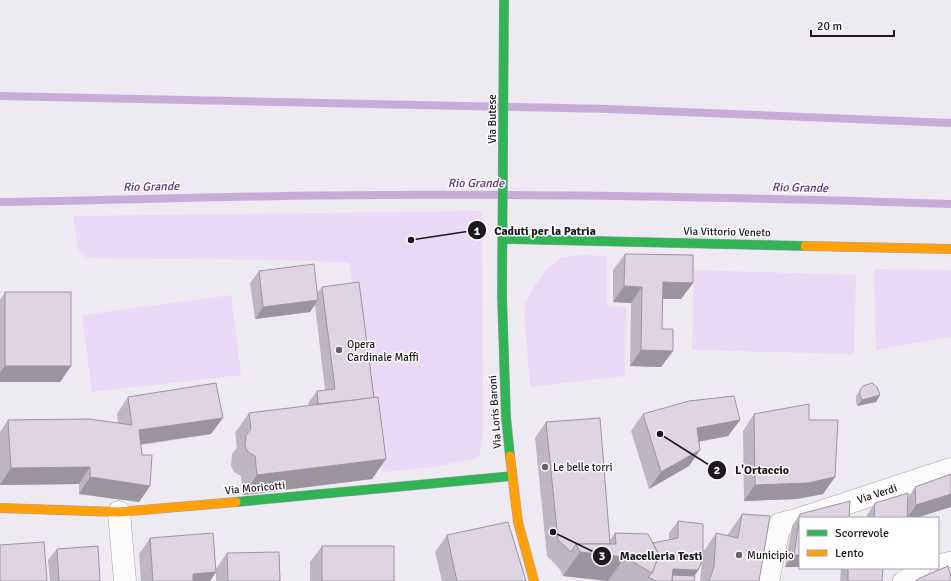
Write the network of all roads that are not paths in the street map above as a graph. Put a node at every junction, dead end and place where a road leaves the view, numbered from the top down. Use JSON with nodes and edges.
{"nodes":[{"id":1,"x":504,"y":0,"type":"edge"},
{"id":2,"x":503,"y":239,"type":"junction"},
{"id":3,"x":951,"y":249,"type":"edge"},
{"id":4,"x":951,"y":469,"type":"edge"},
{"id":5,"x":512,"y":476,"type":"junction"},
{"id":6,"x":0,"y":508,"type":"edge"},
{"id":7,"x":119,"y":512,"type":"junction"},
{"id":8,"x":804,"y":517,"type":"edge"},
{"id":9,"x":799,"y":519,"type":"edge"},
{"id":10,"x":951,"y":559,"type":"edge"},
{"id":11,"x":939,"y":562,"type":"edge"},
{"id":12,"x":921,"y":569,"type":"edge"},
{"id":13,"x":125,"y":581,"type":"edge"},
{"id":14,"x":534,"y":581,"type":"edge"},
{"id":15,"x":768,"y":581,"type":"edge"},
{"id":16,"x":900,"y":581,"type":"edge"}],
"edges":[{"from":1,"to":2,"type":"street","name":"Via Butese"},
{"from":2,"to":3,"type":"street","name":"Via Vittorio Veneto"},
{"from":2,"to":5,"type":"street","name":"Via Loris Baroni"},
{"from":4,"to":8,"type":"street","name":"Via Verdi"},
{"from":5,"to":7,"type":"street","name":"Via Moricotti"},
{"from":5,"to":14,"type":"street","name":"Via Loris Baroni"},
{"from":6,"to":7,"type":"street","name":"Via Moricotti"},
{"from":7,"to":13,"type":"street"},
{"from":9,"to":15,"type":"street","name":"Via Verdi"},
{"from":10,"to":11,"type":"lane"},
{"from":12,"to":16,"type":"lane"}]}
